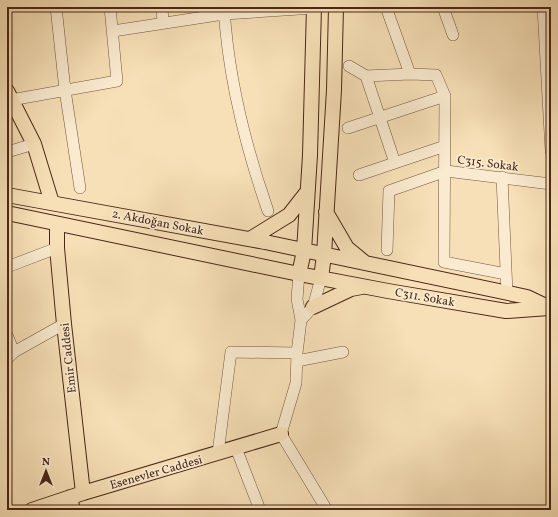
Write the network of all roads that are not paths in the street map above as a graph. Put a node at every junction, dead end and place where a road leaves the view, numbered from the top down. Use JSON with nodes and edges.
{"nodes":[{"id":1,"x":56,"y":7,"type":"edge"},
{"id":2,"x":110,"y":7,"type":"edge"},
{"id":3,"x":162,"y":7,"type":"edge"},
{"id":4,"x":336,"y":7,"type":"edge"},
{"id":5,"x":386,"y":7,"type":"edge"},
{"id":6,"x":443,"y":7,"type":"edge"},
{"id":7,"x":543,"y":7,"type":"edge"},
{"id":8,"x":314,"y":8,"type":"edge"},
{"id":9,"x":224,"y":10,"type":"edge"},
{"id":10,"x":163,"y":23,"type":"junction"},
{"id":11,"x":113,"y":31,"type":"junction"},
{"id":12,"x":454,"y":35,"type":"dead end"},
{"id":13,"x":349,"y":66,"type":"dead end"},
{"id":14,"x":410,"y":74,"type":"junction"},
{"id":15,"x":366,"y":76,"type":"junction"},
{"id":16,"x":65,"y":90,"type":"junction"},
{"id":17,"x":9,"y":96,"type":"edge"},
{"id":18,"x":445,"y":96,"type":"junction"},
{"id":19,"x":380,"y":117,"type":"junction"},
{"id":20,"x":348,"y":128,"type":"dead end"},
{"id":21,"x":34,"y":144,"type":"junction"},
{"id":22,"x":445,"y":146,"type":"junction"},
{"id":23,"x":551,"y":151,"type":"edge"},
{"id":24,"x":7,"y":152,"type":"edge"},
{"id":25,"x":396,"y":163,"type":"junction"},
{"id":26,"x":446,"y":171,"type":"junction"},
{"id":27,"x":359,"y":175,"type":"dead end"},
{"id":28,"x":502,"y":177,"type":"junction"},
{"id":29,"x":551,"y":184,"type":"edge"},
{"id":30,"x":80,"y":188,"type":"dead end"},
{"id":31,"x":308,"y":192,"type":"junction"},
{"id":32,"x":7,"y":195,"type":"edge"},
{"id":33,"x":52,"y":203,"type":"junction"},
{"id":34,"x":326,"y":209,"type":"junction"},
{"id":35,"x":268,"y":211,"type":"dead end"},
{"id":36,"x":7,"y":213,"type":"edge"},
{"id":37,"x":57,"y":224,"type":"junction"},
{"id":38,"x":250,"y":239,"type":"junction"},
{"id":39,"x":57,"y":248,"type":"junction"},
{"id":40,"x":387,"y":250,"type":"dead end"},
{"id":41,"x":304,"y":251,"type":"junction"},
{"id":42,"x":324,"y":254,"type":"junction"},
{"id":43,"x":366,"y":263,"type":"junction"},
{"id":44,"x":7,"y":267,"type":"edge"},
{"id":45,"x":299,"y":274,"type":"junction"},
{"id":46,"x":506,"y":274,"type":"junction"},
{"id":47,"x":321,"y":278,"type":"junction"},
{"id":48,"x":364,"y":286,"type":"junction"},
{"id":49,"x":507,"y":293,"type":"junction"},
{"id":50,"x":313,"y":307,"type":"junction"},
{"id":51,"x":550,"y":308,"type":"edge"},
{"id":52,"x":301,"y":320,"type":"junction"},
{"id":53,"x":64,"y":324,"type":"junction"},
{"id":54,"x":7,"y":335,"type":"edge"},
{"id":55,"x":343,"y":352,"type":"dead end"},
{"id":56,"x":10,"y":355,"type":"edge"},
{"id":57,"x":297,"y":357,"type":"junction"},
{"id":58,"x":280,"y":434,"type":"junction"},
{"id":59,"x":236,"y":448,"type":"junction"},
{"id":60,"x":218,"y":453,"type":"junction"},
{"id":61,"x":76,"y":500,"type":"edge"},
{"id":62,"x":32,"y":510,"type":"edge"},
{"id":63,"x":260,"y":510,"type":"edge"},
{"id":64,"x":327,"y":510,"type":"edge"}],
"edges":[{"from":1,"to":16,"type":"street"},
{"from":2,"to":11,"type":"street"},
{"from":3,"to":10,"type":"street"},
{"from":4,"to":34,"type":"main road"},
{"from":5,"to":14,"type":"street"},
{"from":6,"to":12,"type":"street"},
{"from":7,"to":23,"type":"street"},
{"from":8,"to":9,"type":"street"},
{"from":8,"to":31,"type":"main road"},
{"from":9,"to":10,"type":"street"},
{"from":9,"to":35,"type":"street"},
{"from":10,"to":11,"type":"street"},
{"from":11,"to":16,"type":"street"},
{"from":13,"to":15,"type":"street"},
{"from":14,"to":15,"type":"street"},
{"from":14,"to":18,"type":"street"},
{"from":15,"to":19,"type":"street"},
{"from":16,"to":17,"type":"street"},
{"from":16,"to":30,"type":"street"},
{"from":17,"to":21,"type":"main road"},
{"from":18,"to":19,"type":"street"},
{"from":18,"to":22,"type":"street"},
{"from":19,"to":20,"type":"street"},
{"from":19,"to":25,"type":"street"},
{"from":21,"to":24,"type":"street"},
{"from":21,"to":33,"type":"main road"},
{"from":22,"to":25,"type":"street"},
{"from":22,"to":26,"type":"street"},
{"from":25,"to":27,"type":"street"},
{"from":26,"to":28,"type":"street","name":"C315. Sokak"},
{"from":26,"to":40,"type":"street","name":"C315. Sokak"},
{"from":26,"to":46,"type":"street"},
{"from":28,"to":29,"type":"street","name":"C315. Sokak"},
{"from":28,"to":46,"type":"street"},
{"from":31,"to":38,"type":"main road"},
{"from":31,"to":41,"type":"main road"},
{"from":32,"to":33,"type":"main road","name":"2. Akdoğan Sokak"},
{"from":33,"to":38,"type":"main road","name":"2. Akdoğan Sokak"},
{"from":34,"to":42,"type":"main road"},
{"from":34,"to":43,"type":"main road"},
{"from":36,"to":37,"type":"main road","name":"C311. Sokak"},
{"from":37,"to":39,"type":"main road","name":"Emir Caddesi"},
{"from":37,"to":45,"type":"main road","name":"C311. Sokak"},
{"from":38,"to":41,"type":"main road","name":"2. Akdoğan Sokak"},
{"from":39,"to":44,"type":"street"},
{"from":39,"to":53,"type":"main road","name":"Emir Caddesi"},
{"from":41,"to":42,"type":"main road","name":"2. Akdoğan Sokak"},
{"from":41,"to":45,"type":"main road"},
{"from":42,"to":43,"type":"main road","name":"2. Akdoğan Sokak"},
{"from":42,"to":47,"type":"main road"},
{"from":43,"to":49,"type":"main road","name":"2. Akdoğan Sokak"},
{"from":45,"to":47,"type":"main road","name":"C311. Sokak"},
{"from":45,"to":52,"type":"street"},
{"from":46,"to":49,"type":"street"},
{"from":47,"to":48,"type":"main road","name":"C311. Sokak"},
{"from":47,"to":50,"type":"street"},
{"from":48,"to":50,"type":"main road"},
{"from":48,"to":51,"type":"main road","name":"C311. Sokak"},
{"from":49,"to":51,"type":"main road","name":"2. Akdoğan Sokak"},
{"from":50,"to":52,"type":"street"},
{"from":52,"to":57,"type":"street"},
{"from":53,"to":56,"type":"street"},
{"from":53,"to":61,"type":"main road","name":"Emir Caddesi"},
{"from":54,"to":56,"type":"street"},
{"from":55,"to":57,"type":"street"},
{"from":57,"to":58,"type":"street"},
{"from":57,"to":60,"type":"street"},
{"from":58,"to":59,"type":"main road","name":"Esenevler Caddesi"},
{"from":58,"to":64,"type":"street"},
{"from":59,"to":60,"type":"main road","name":"Esenevler Caddesi"},
{"from":59,"to":63,"type":"street"},
{"from":60,"to":61,"type":"main road","name":"Esenevler Caddesi"},
{"from":61,"to":62,"type":"main road","name":"Esenevler Caddesi"}]}
